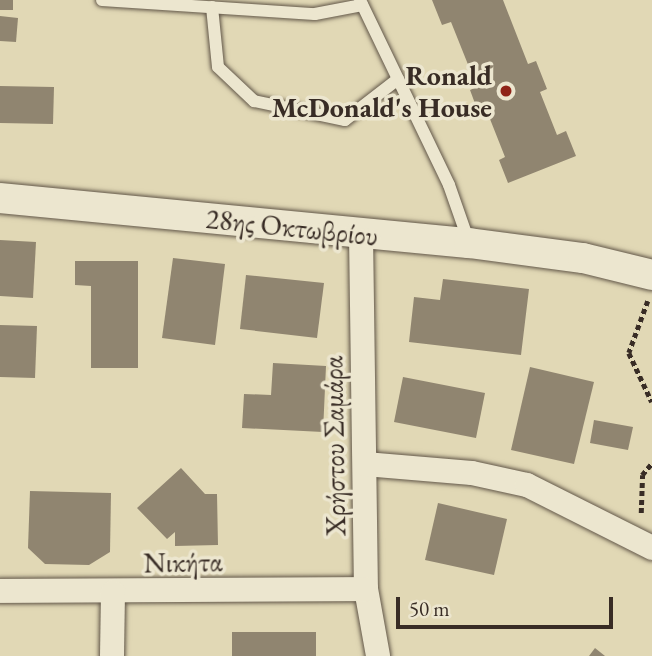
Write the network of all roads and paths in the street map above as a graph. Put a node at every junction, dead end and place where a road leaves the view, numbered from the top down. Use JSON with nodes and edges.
{"nodes":[{"id":1,"x":102,"y":0,"type":"edge"},
{"id":2,"x":361,"y":2,"type":"edge"},
{"id":3,"x":212,"y":7,"type":"junction"},
{"id":4,"x":398,"y":79,"type":"junction"},
{"id":5,"x":0,"y":198,"type":"edge"},
{"id":6,"x":361,"y":234,"type":"junction"},
{"id":7,"x":469,"y":243,"type":"junction"},
{"id":8,"x":652,"y":257,"type":"edge"},
{"id":9,"x":583,"y":258,"type":"junction"},
{"id":10,"x":651,"y":281,"type":"edge"},
{"id":11,"x":652,"y":402,"type":"edge"},
{"id":12,"x":652,"y":463,"type":"edge"},
{"id":13,"x":365,"y":464,"type":"junction"},
{"id":14,"x":629,"y":535,"type":"junction"},
{"id":15,"x":652,"y":548,"type":"edge"},
{"id":16,"x":366,"y":589,"type":"junction"},
{"id":17,"x":0,"y":591,"type":"edge"},
{"id":18,"x":113,"y":593,"type":"junction"},
{"id":19,"x":112,"y":656,"type":"edge"},
{"id":20,"x":378,"y":656,"type":"edge"}],
"edges":[{"from":1,"to":3,"type":"lane"},
{"from":2,"to":3,"type":"lane"},
{"from":2,"to":4,"type":"lane"},
{"from":3,"to":4,"type":"lane"},
{"from":4,"to":7,"type":"lane"},
{"from":5,"to":6,"type":"street","name":"28ης Οκτωβρίου"},
{"from":6,"to":7,"type":"street","name":"28ης Οκτωβρίου"},
{"from":6,"to":13,"type":"street","name":"Χρήστου Σαμάρα"},
{"from":7,"to":9,"type":"street","name":"28ης Οκτωβρίου"},
{"from":8,"to":9,"type":"street","name":"28ης Οκτωβρίου"},
{"from":9,"to":10,"type":"street","name":"28ης Οκτωβρίου"},
{"from":10,"to":11,"type":"path"},
{"from":12,"to":14,"type":"path"},
{"from":13,"to":14,"type":"street"},
{"from":13,"to":16,"type":"street","name":"Χρήστου Σαμάρα"},
{"from":14,"to":15,"type":"street"},
{"from":16,"to":18,"type":"street","name":"Νικήτα"},
{"from":16,"to":20,"type":"street","name":"Χρήστου Σαμάρα"},
{"from":17,"to":18,"type":"street","name":"Νικήτα"},
{"from":18,"to":19,"type":"street"}]}
